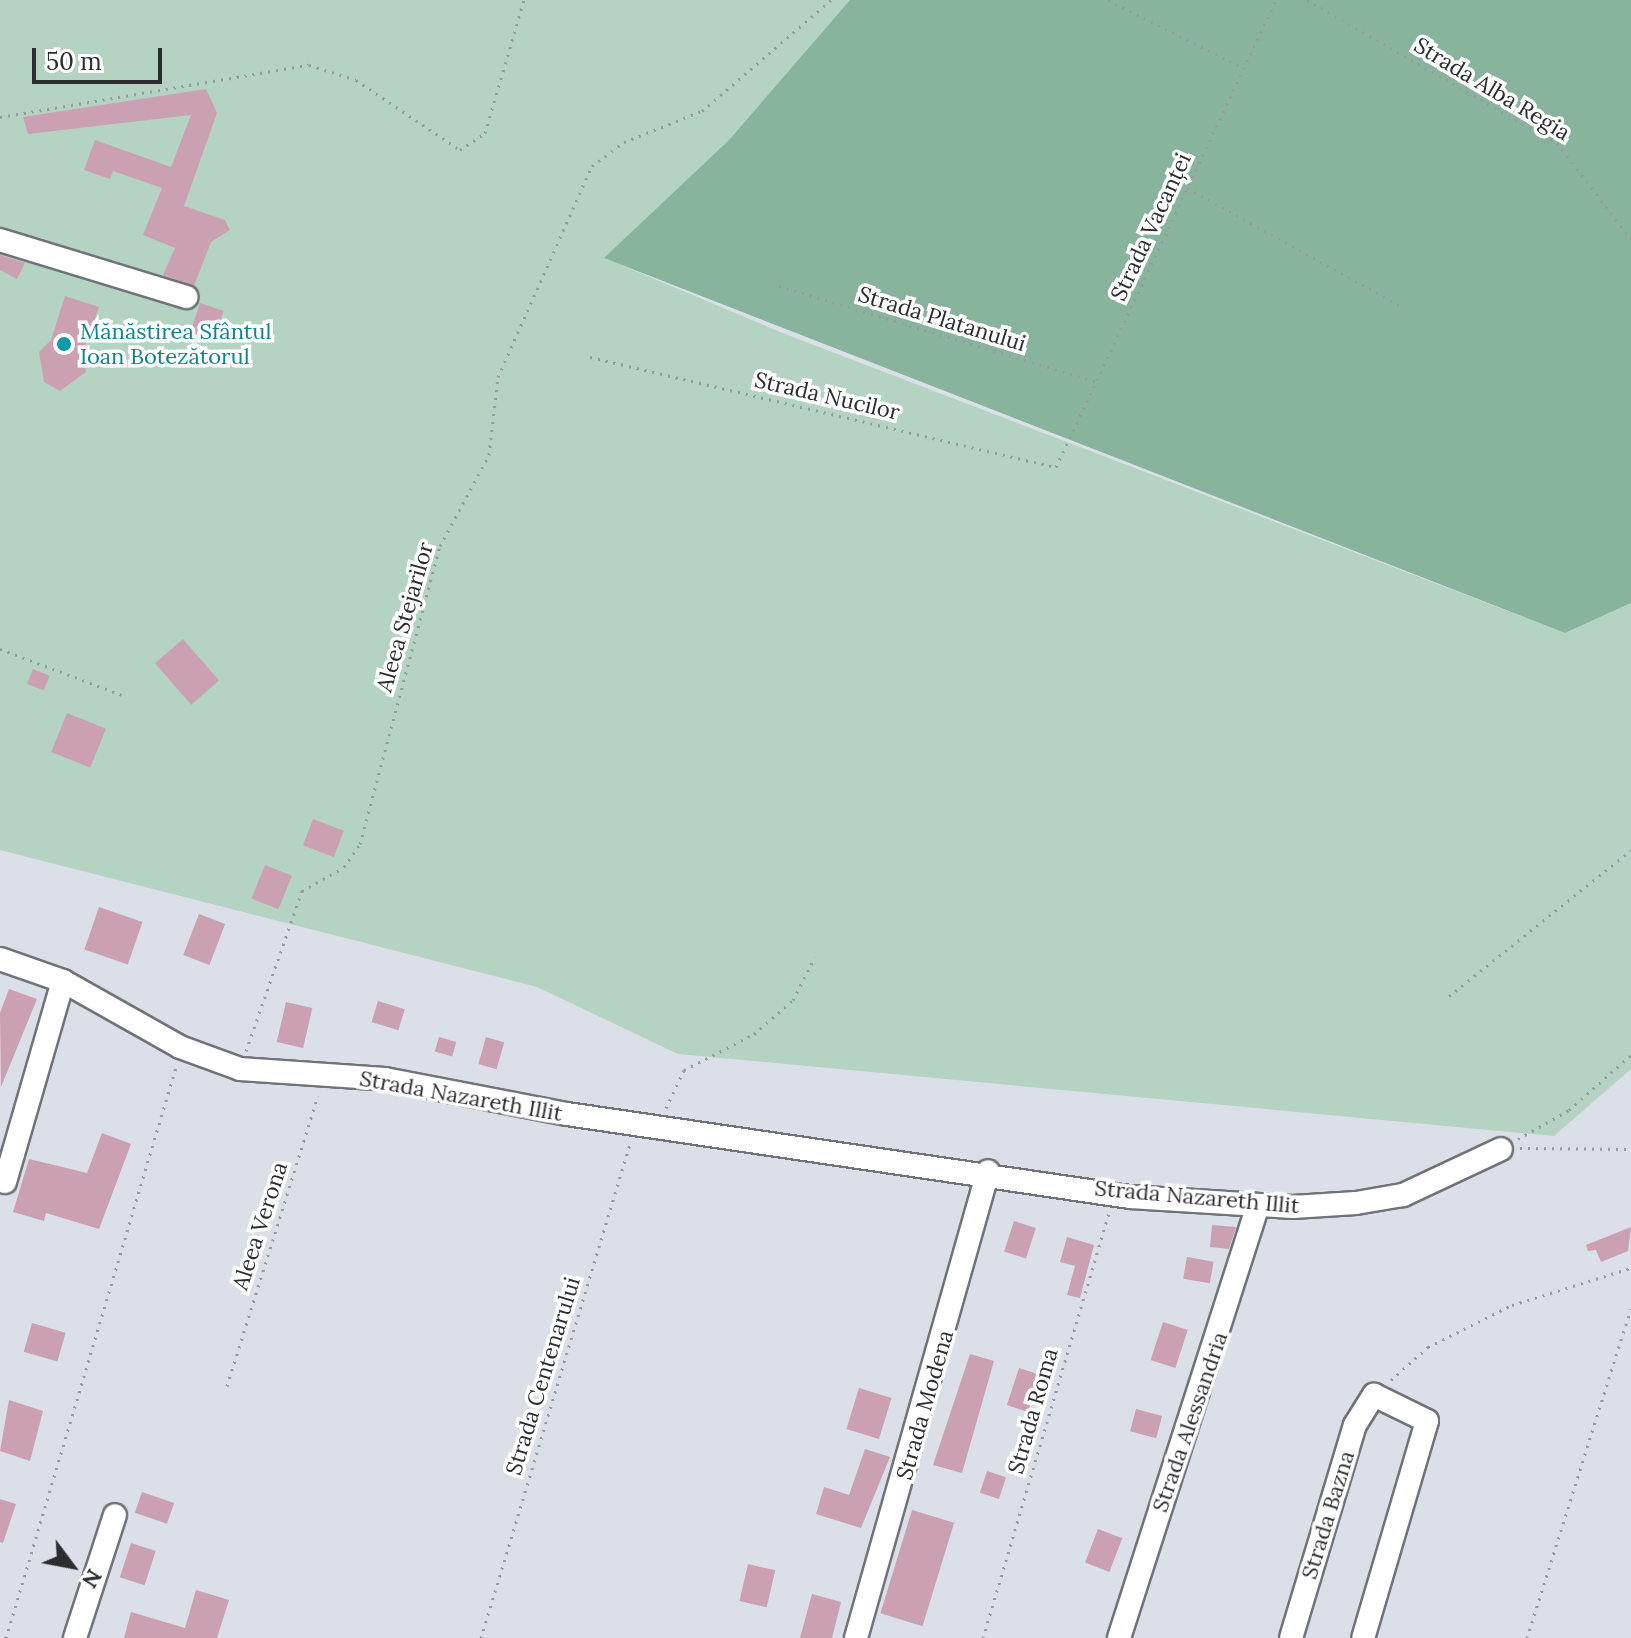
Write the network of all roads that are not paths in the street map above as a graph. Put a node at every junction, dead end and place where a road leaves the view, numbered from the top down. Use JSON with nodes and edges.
{"nodes":[{"id":1,"x":0,"y":240,"type":"edge"},
{"id":2,"x":187,"y":297,"type":"dead end"},
{"id":3,"x":0,"y":959,"type":"edge"},
{"id":4,"x":63,"y":981,"type":"junction"},
{"id":5,"x":1501,"y":1149,"type":"road end"},
{"id":6,"x":988,"y":1171,"type":"junction"},
{"id":7,"x":5,"y":1182,"type":"dead end"},
{"id":8,"x":1258,"y":1206,"type":"junction"},
{"id":9,"x":115,"y":1515,"type":"dead end"},
{"id":10,"x":75,"y":1638,"type":"edge"},
{"id":11,"x":856,"y":1638,"type":"edge"},
{"id":12,"x":1119,"y":1638,"type":"edge"},
{"id":13,"x":1291,"y":1638,"type":"edge"},
{"id":14,"x":1363,"y":1638,"type":"edge"}],
"edges":[{"from":1,"to":2,"type":"street"},
{"from":3,"to":4,"type":"street","name":"Strada Nazareth Illit"},
{"from":4,"to":6,"type":"street","name":"Strada Nazareth Illit"},
{"from":4,"to":7,"type":"street"},
{"from":5,"to":8,"type":"street","name":"Strada Nazareth Illit"},
{"from":6,"to":8,"type":"street","name":"Strada Nazareth Illit"},
{"from":6,"to":11,"type":"street","name":"Strada Modena"},
{"from":8,"to":12,"type":"street","name":"Strada Alessandria"},
{"from":9,"to":10,"type":"street"},
{"from":13,"to":14,"type":"street","name":"Strada Bazna"}]}
